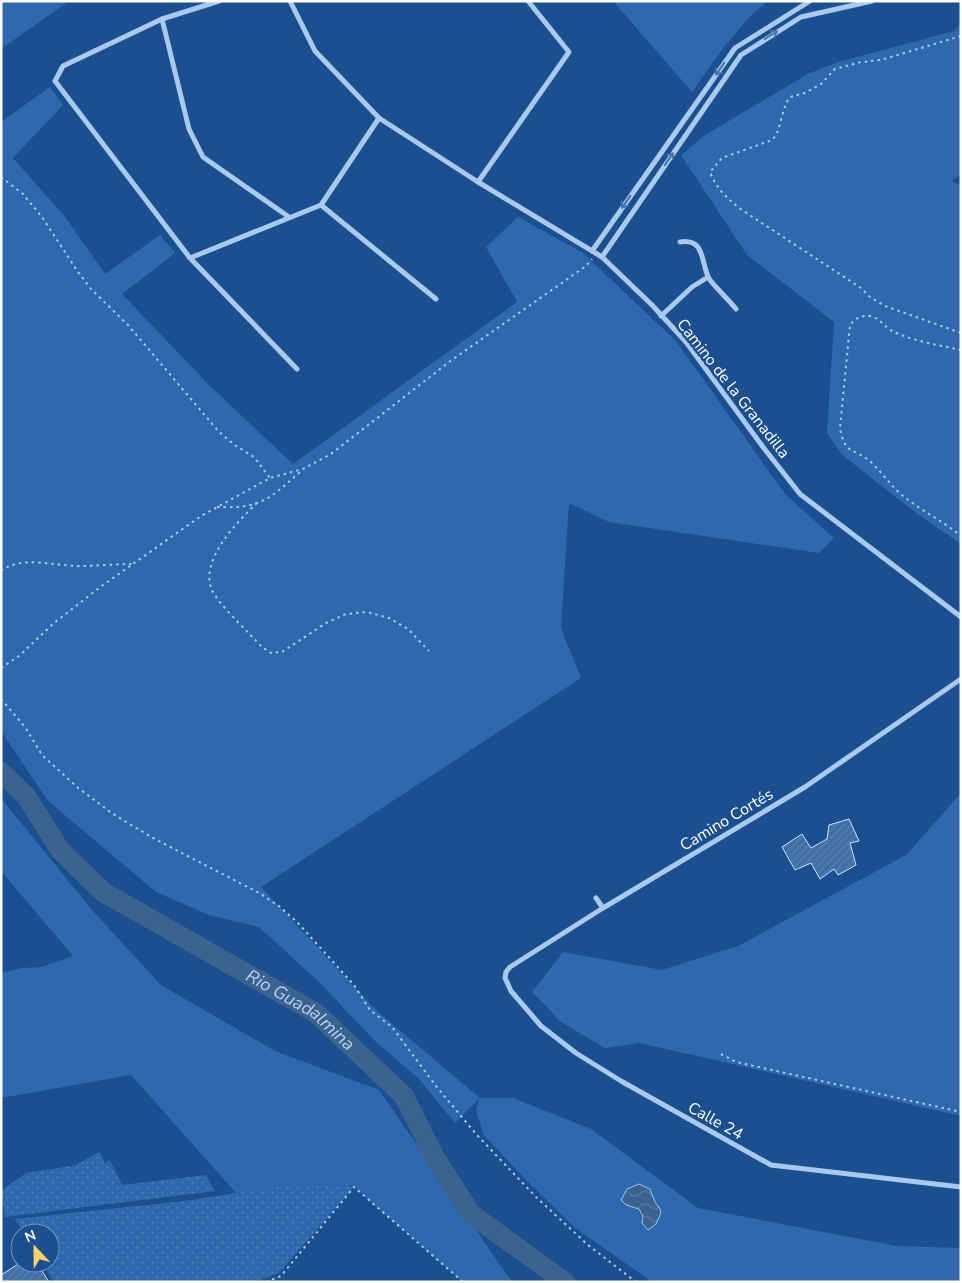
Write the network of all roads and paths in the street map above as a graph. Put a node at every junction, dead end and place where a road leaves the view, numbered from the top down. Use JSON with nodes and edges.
{"nodes":[{"id":1,"x":219,"y":1,"type":"edge"},
{"id":2,"x":290,"y":1,"type":"edge"},
{"id":3,"x":528,"y":1,"type":"edge"},
{"id":4,"x":810,"y":1,"type":"edge"},
{"id":5,"x":840,"y":1,"type":"edge"},
{"id":6,"x":872,"y":1,"type":"edge"},
{"id":7,"x":842,"y":8,"type":"junction"},
{"id":8,"x":162,"y":19,"type":"junction"},
{"id":9,"x":961,"y":36,"type":"edge"},
{"id":10,"x":735,"y":48,"type":"junction"},
{"id":11,"x":741,"y":55,"type":"junction"},
{"id":12,"x":379,"y":118,"type":"junction"},
{"id":13,"x":1,"y":177,"type":"edge"},
{"id":14,"x":478,"y":182,"type":"junction"},
{"id":15,"x":321,"y":204,"type":"junction"},
{"id":16,"x":289,"y":217,"type":"junction"},
{"id":17,"x":680,"y":242,"type":"dead end"},
{"id":18,"x":597,"y":254,"type":"junction"},
{"id":19,"x":190,"y":258,"type":"junction"},
{"id":20,"x":708,"y":277,"type":"junction"},
{"id":21,"x":436,"y":299,"type":"dead end"},
{"id":22,"x":736,"y":310,"type":"dead end"},
{"id":23,"x":661,"y":316,"type":"junction"},
{"id":24,"x":961,"y":333,"type":"edge"},
{"id":25,"x":961,"y":350,"type":"edge"},
{"id":26,"x":296,"y":369,"type":"dead end"},
{"id":27,"x":302,"y":469,"type":"junction"},
{"id":28,"x":270,"y":478,"type":"junction"},
{"id":29,"x":257,"y":503,"type":"junction"},
{"id":30,"x":216,"y":507,"type":"junction"},
{"id":31,"x":961,"y":536,"type":"edge"},
{"id":32,"x":133,"y":564,"type":"junction"},
{"id":33,"x":1,"y":571,"type":"edge"},
{"id":34,"x":961,"y":617,"type":"edge"},
{"id":35,"x":429,"y":651,"type":"dead end"},
{"id":36,"x":1,"y":668,"type":"edge"},
{"id":37,"x":961,"y":679,"type":"edge"},
{"id":38,"x":1,"y":699,"type":"edge"},
{"id":39,"x":596,"y":898,"type":"dead end"},
{"id":40,"x":603,"y":908,"type":"junction"},
{"id":41,"x":505,"y":978,"type":"joint"},
{"id":42,"x":721,"y":1054,"type":"dead end"},
{"id":43,"x":961,"y":1112,"type":"edge"},
{"id":44,"x":961,"y":1187,"type":"edge"},
{"id":45,"x":266,"y":1282,"type":"edge"},
{"id":46,"x":463,"y":1282,"type":"edge"},
{"id":47,"x":636,"y":1282,"type":"edge"}],
"edges":[{"from":1,"to":8,"type":"street"},
{"from":2,"to":12,"type":"street","name":"Camino de la Granadilla"},
{"from":3,"to":14,"type":"street"},
{"from":4,"to":10,"type":"street"},
{"from":5,"to":7,"type":"street"},
{"from":6,"to":7,"type":"street"},
{"from":11,"to":7,"type":"street","one_way":true},
{"from":8,"to":16,"type":"street"},
{"from":8,"to":19,"type":"street"},
{"from":9,"to":24,"type":"path"},
{"from":10,"to":11,"type":"street"},
{"from":10,"to":18,"type":"street","one_way":true},
{"from":18,"to":11,"type":"street","one_way":true},
{"from":12,"to":14,"type":"street","name":"Camino de la Granadilla"},
{"from":12,"to":15,"type":"street"},
{"from":13,"to":28,"type":"path"},
{"from":14,"to":18,"type":"street","name":"Camino de la Granadilla"},
{"from":15,"to":16,"type":"street"},
{"from":15,"to":21,"type":"street"},
{"from":16,"to":19,"type":"street"},
{"from":17,"to":20,"type":"street"},
{"from":18,"to":23,"type":"street","name":"Camino de la Granadilla"},
{"from":18,"to":27,"type":"path"},
{"from":19,"to":26,"type":"street"},
{"from":20,"to":22,"type":"street"},
{"from":20,"to":23,"type":"street"},
{"from":23,"to":34,"type":"street","name":"Camino de la Granadilla"},
{"from":25,"to":31,"type":"path"},
{"from":27,"to":28,"type":"path"},
{"from":27,"to":29,"type":"path"},
{"from":28,"to":30,"type":"path"},
{"from":29,"to":30,"type":"path"},
{"from":29,"to":35,"type":"path"},
{"from":30,"to":32,"type":"path"},
{"from":32,"to":33,"type":"path"},
{"from":32,"to":36,"type":"path"},
{"from":37,"to":40,"type":"street","name":"Camino Cortés"},
{"from":38,"to":47,"type":"path"},
{"from":39,"to":40,"type":"street"},
{"from":40,"to":41,"type":"street","name":"Camino Cortés"},
{"from":41,"to":44,"type":"street","name":"Calle 24"},
{"from":42,"to":43,"type":"path"},
{"from":45,"to":46,"type":"path"}]}
